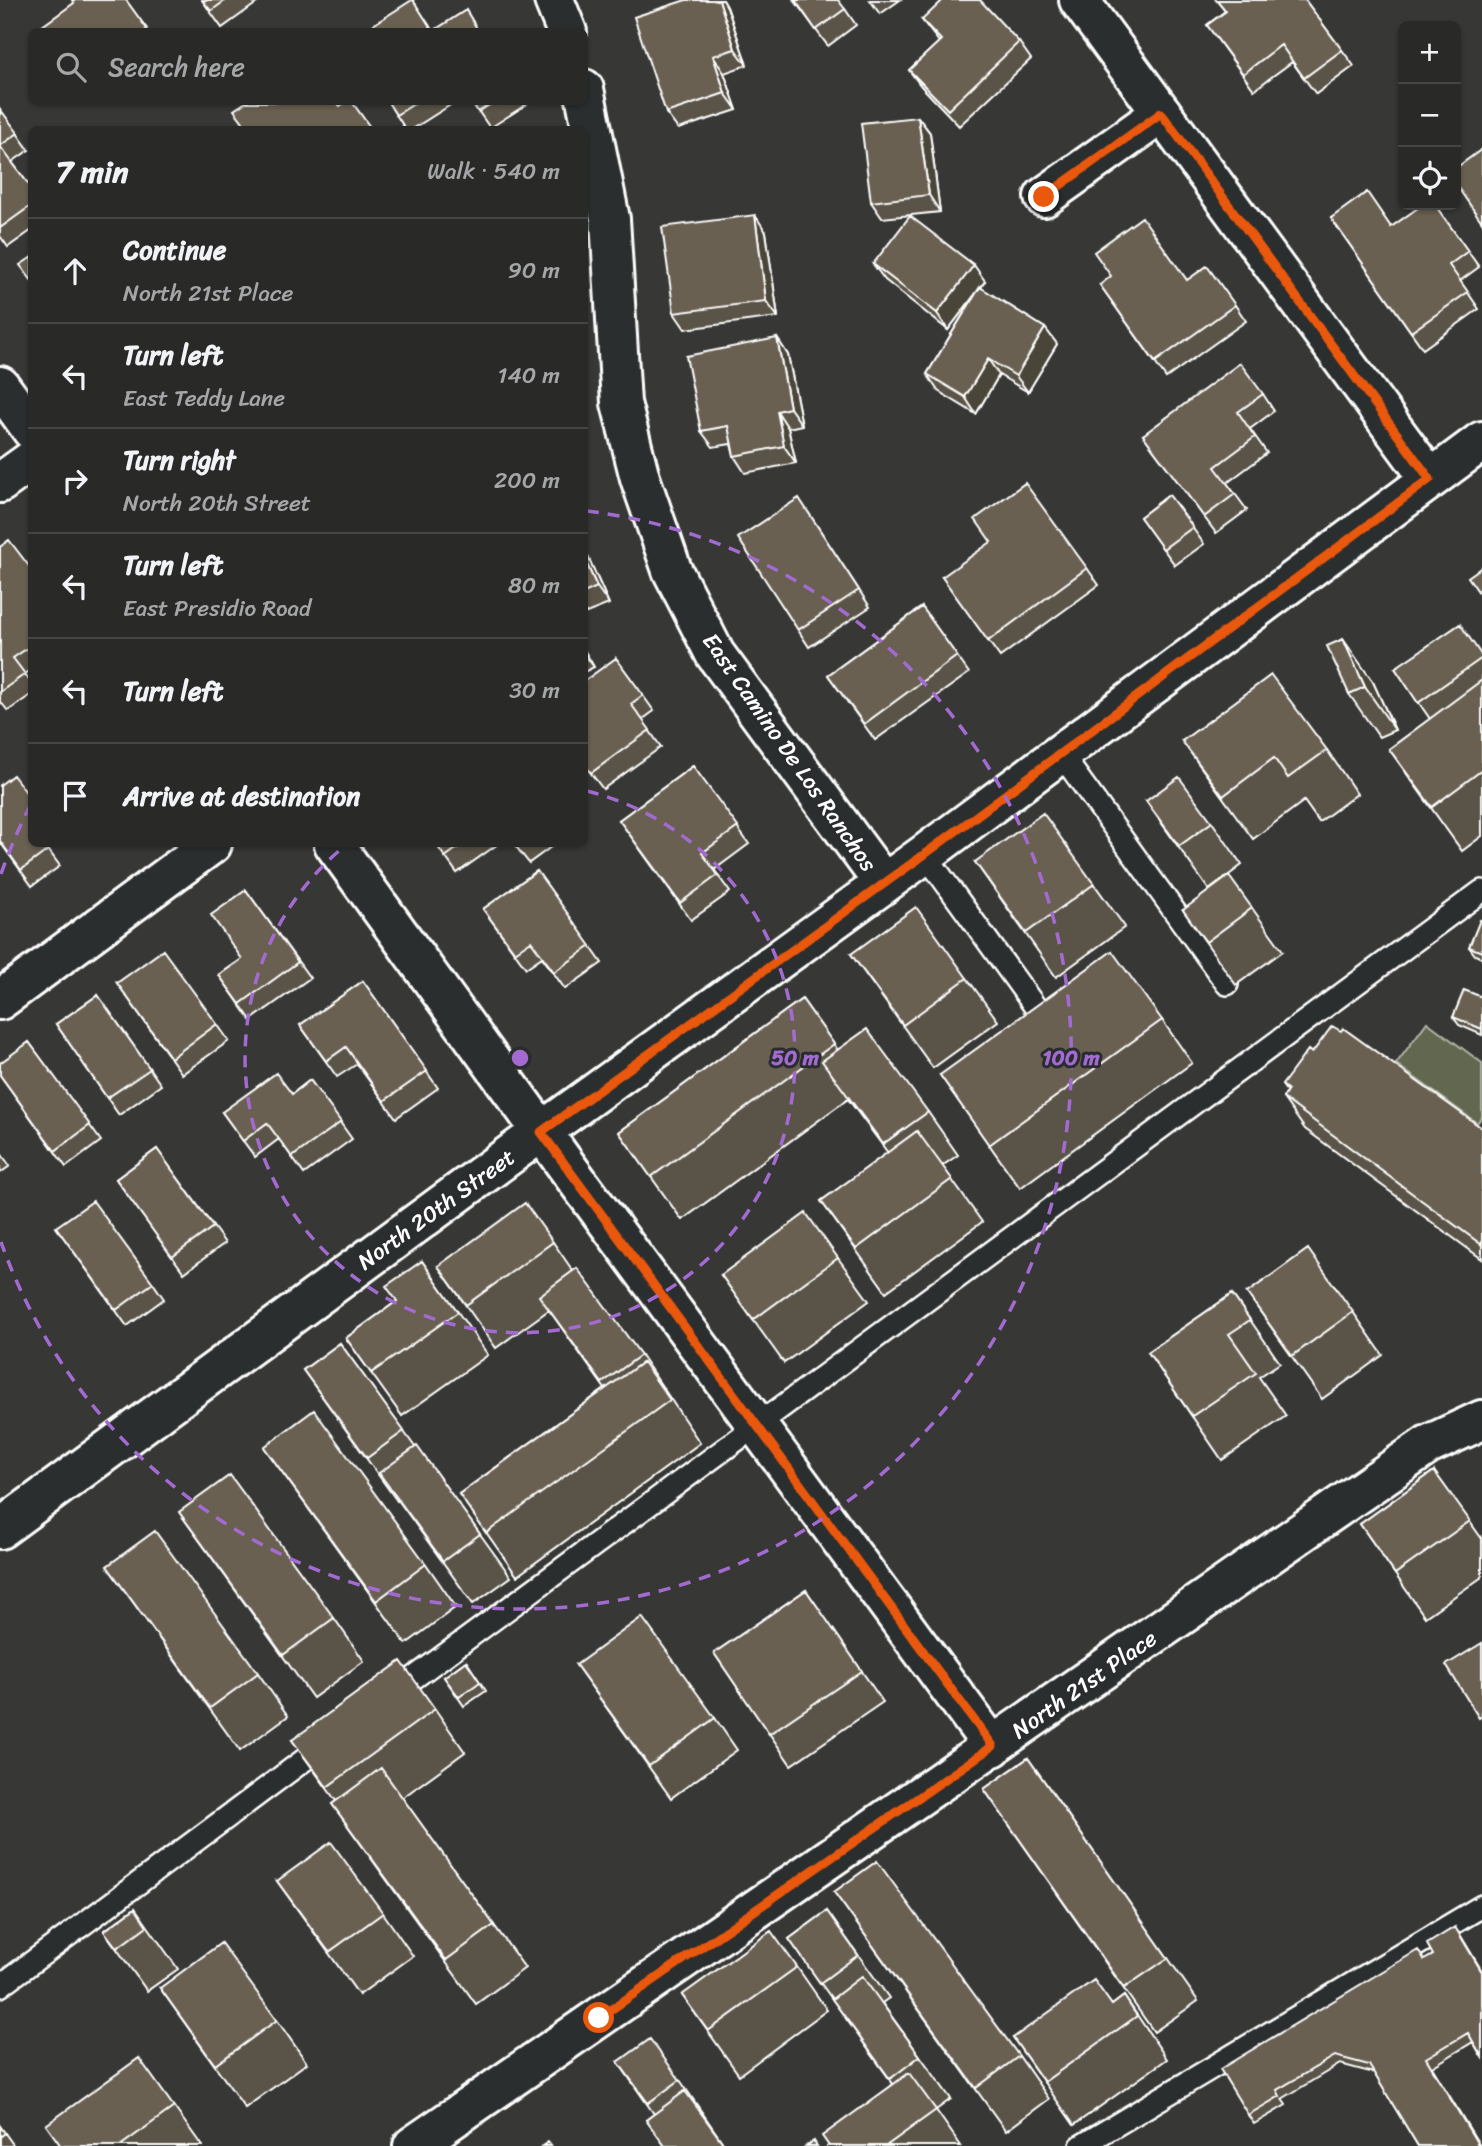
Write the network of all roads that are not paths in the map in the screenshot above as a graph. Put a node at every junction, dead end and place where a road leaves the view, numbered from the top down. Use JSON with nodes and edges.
{"nodes":[{"id":1,"x":554,"y":0,"type":"edge"},
{"id":2,"x":1079,"y":0,"type":"edge"},
{"id":3,"x":565,"y":28,"type":"edge"},
{"id":4,"x":586,"y":105,"type":"edge"},
{"id":5,"x":1161,"y":113,"type":"junction"},
{"id":6,"x":588,"y":126,"type":"edge"},
{"id":7,"x":588,"y":129,"type":"edge"},
{"id":8,"x":1044,"y":197,"type":"dead end"},
{"id":9,"x":597,"y":220,"type":"edge"},
{"id":10,"x":0,"y":386,"type":"edge"},
{"id":11,"x":28,"y":424,"type":"edge"},
{"id":12,"x":1482,"y":442,"type":"edge"},
{"id":13,"x":28,"y":463,"type":"edge"},
{"id":14,"x":1430,"y":479,"type":"junction"},
{"id":15,"x":0,"y":483,"type":"edge"},
{"id":16,"x":1061,"y":754,"type":"junction"},
{"id":17,"x":208,"y":847,"type":"edge"},
{"id":18,"x":336,"y":847,"type":"edge"},
{"id":19,"x":925,"y":854,"type":"junction"},
{"id":20,"x":884,"y":884,"type":"junction"},
{"id":21,"x":1482,"y":891,"type":"edge"},
{"id":22,"x":1227,"y":984,"type":"dead end"},
{"id":23,"x":0,"y":1000,"type":"edge"},
{"id":24,"x":1049,"y":1026,"type":"edge"},
{"id":25,"x":541,"y":1132,"type":"junction"},
{"id":26,"x":1482,"y":1420,"type":"edge"},
{"id":27,"x":756,"y":1424,"type":"junction"},
{"id":28,"x":0,"y":1529,"type":"edge"},
{"id":29,"x":378,"y":1705,"type":"edge"},
{"id":30,"x":345,"y":1730,"type":"edge"},
{"id":31,"x":993,"y":1746,"type":"junction"},
{"id":32,"x":1482,"y":1906,"type":"edge"},
{"id":33,"x":0,"y":1986,"type":"edge"},
{"id":34,"x":413,"y":2146,"type":"edge"},
{"id":35,"x":1081,"y":2146,"type":"edge"}],
"edges":[{"from":1,"to":3,"type":"street"},
{"from":2,"to":5,"type":"street"},
{"from":4,"to":6,"type":"street","name":"East Camino De Los Ranchos"},
{"from":5,"to":8,"type":"street"},
{"from":5,"to":14,"type":"street"},
{"from":7,"to":9,"type":"street","name":"East Camino De Los Ranchos"},
{"from":9,"to":20,"type":"street","name":"East Camino De Los Ranchos"},
{"from":10,"to":11,"type":"street"},
{"from":12,"to":14,"type":"street","name":"North 20th Street"},
{"from":13,"to":15,"type":"street"},
{"from":14,"to":16,"type":"street","name":"North 20th Street"},
{"from":16,"to":19,"type":"street","name":"North 20th Street"},
{"from":16,"to":22,"type":"lane"},
{"from":17,"to":23,"type":"street"},
{"from":18,"to":25,"type":"street"},
{"from":19,"to":20,"type":"street","name":"North 20th Street"},
{"from":19,"to":24,"type":"lane"},
{"from":20,"to":25,"type":"street","name":"North 20th Street"},
{"from":21,"to":27,"type":"lane"},
{"from":25,"to":27,"type":"street"},
{"from":25,"to":28,"type":"street","name":"North 20th Street"},
{"from":26,"to":31,"type":"street","name":"North 21st Place"},
{"from":27,"to":29,"type":"lane"},
{"from":27,"to":31,"type":"street"},
{"from":30,"to":33,"type":"lane"},
{"from":31,"to":34,"type":"street","name":"North 21st Place"},
{"from":32,"to":35,"type":"lane"}]}
